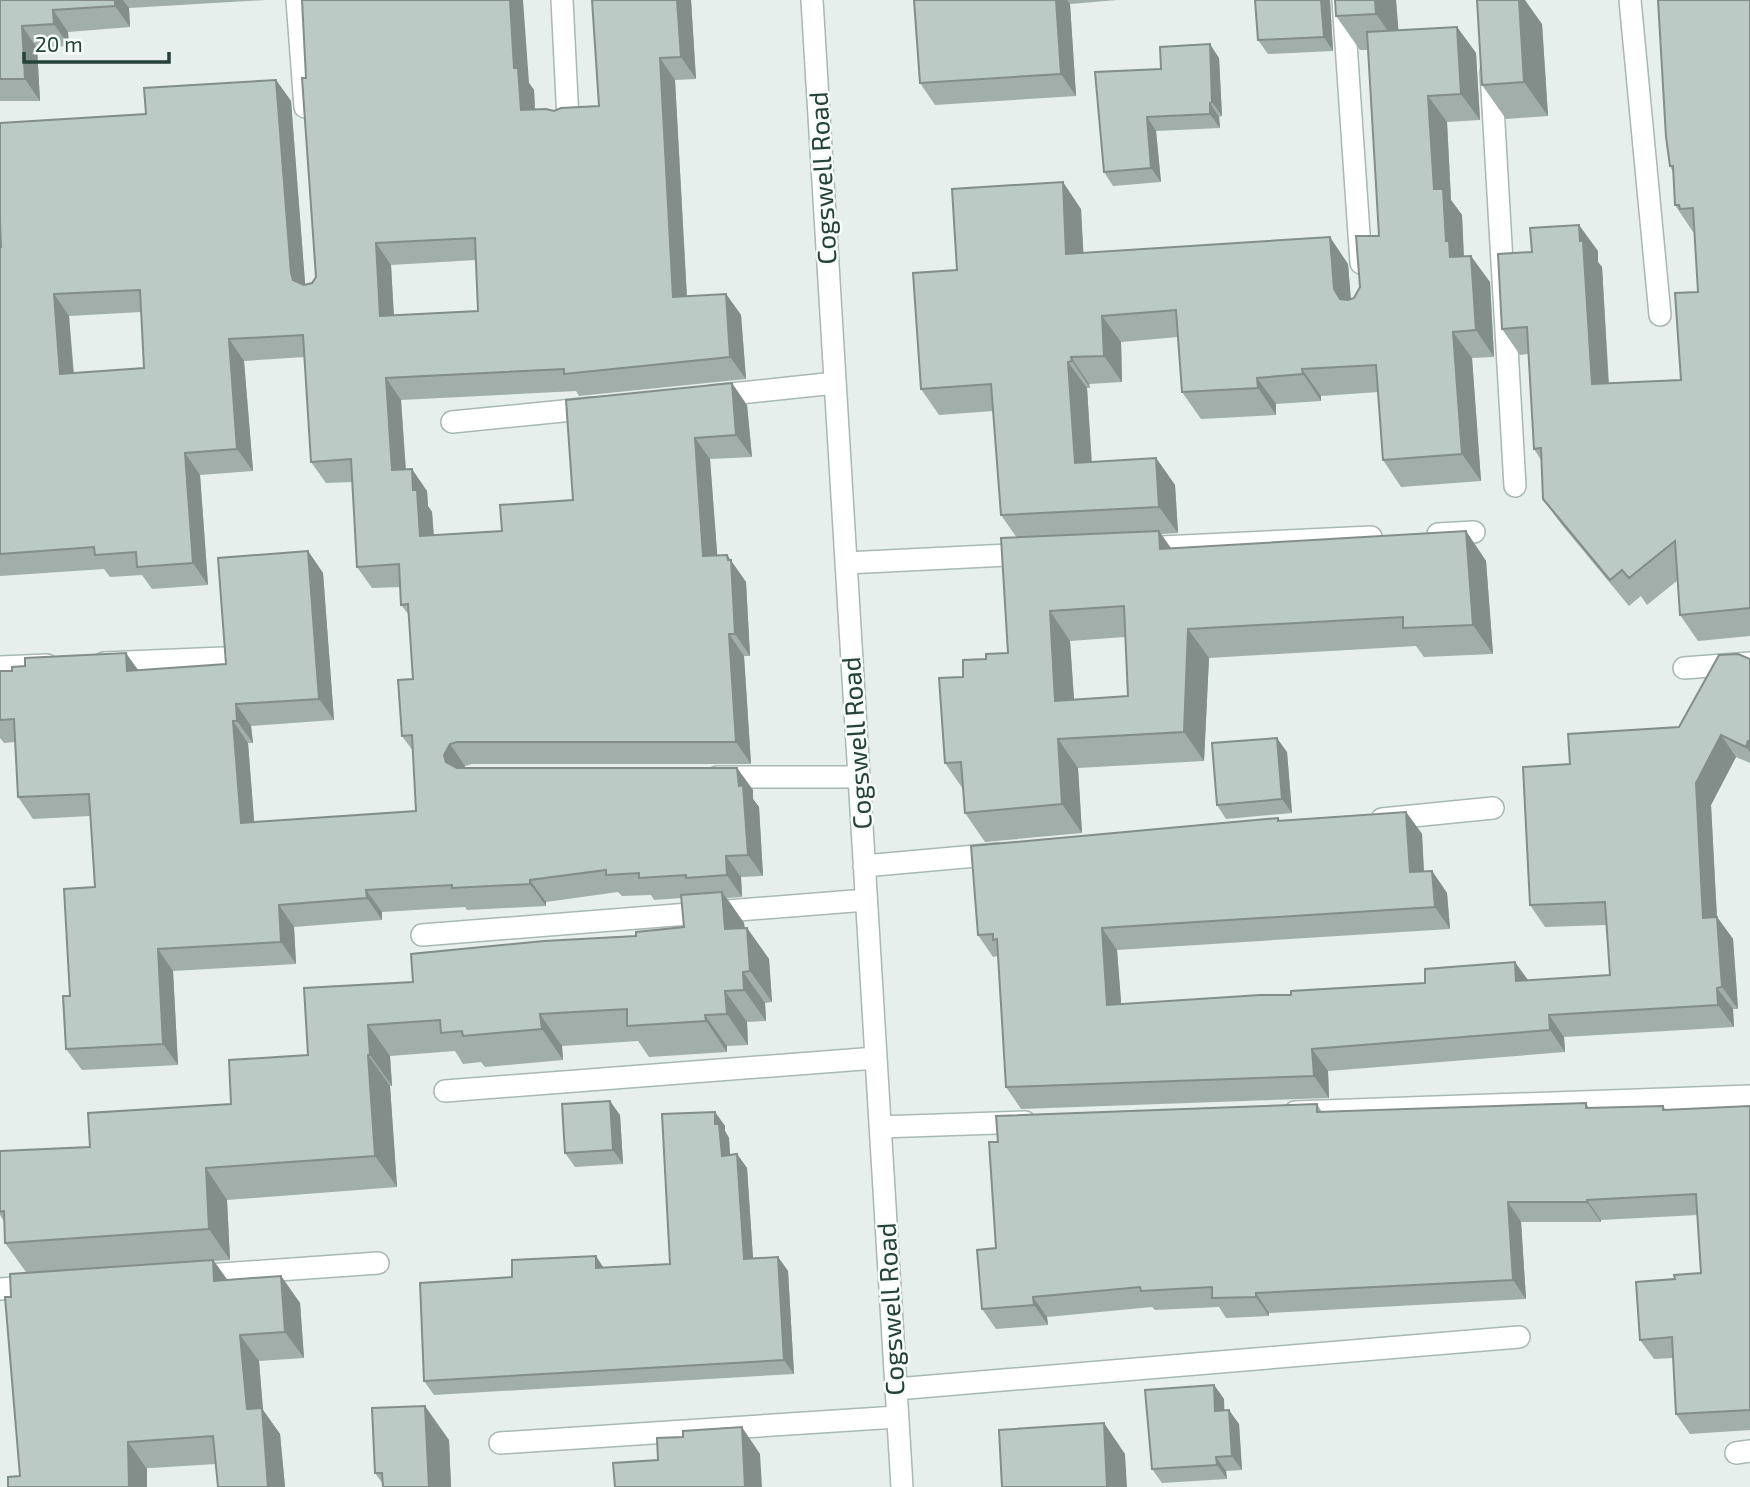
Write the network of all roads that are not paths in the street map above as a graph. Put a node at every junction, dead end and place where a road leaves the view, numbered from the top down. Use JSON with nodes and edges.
{"nodes":[{"id":1,"x":297,"y":0,"type":"edge"},
{"id":2,"x":562,"y":0,"type":"edge"},
{"id":3,"x":812,"y":0,"type":"edge"},
{"id":4,"x":1343,"y":0,"type":"edge"},
{"id":5,"x":1630,"y":0,"type":"edge"},
{"id":6,"x":1490,"y":56,"type":"edge"},
{"id":7,"x":568,"y":120,"type":"edge"},
{"id":8,"x":307,"y":134,"type":"edge"},
{"id":9,"x":1363,"y":286,"type":"edge"},
{"id":10,"x":1660,"y":315,"type":"dead end"},
{"id":11,"x":835,"y":383,"type":"junction"},
{"id":12,"x":698,"y":397,"type":"edge"},
{"id":13,"x":616,"y":405,"type":"edge"},
{"id":14,"x":452,"y":422,"type":"dead end"},
{"id":15,"x":1515,"y":486,"type":"dead end"},
{"id":16,"x":1475,"y":532,"type":"dead end"},
{"id":17,"x":1419,"y":535,"type":"edge"},
{"id":18,"x":1391,"y":536,"type":"edge"},
{"id":19,"x":1125,"y":549,"type":"edge"},
{"id":20,"x":1041,"y":553,"type":"edge"},
{"id":21,"x":846,"y":563,"type":"junction"},
{"id":22,"x":223,"y":658,"type":"edge"},
{"id":23,"x":1750,"y":663,"type":"edge"},
{"id":24,"x":0,"y":667,"type":"edge"},
{"id":25,"x":1684,"y":668,"type":"dead end"},
{"id":26,"x":693,"y":777,"type":"edge"},
{"id":27,"x":859,"y":777,"type":"junction"},
{"id":28,"x":1493,"y":808,"type":"dead end"},
{"id":29,"x":1357,"y":821,"type":"edge"},
{"id":30,"x":1015,"y":852,"type":"edge"},
{"id":31,"x":864,"y":866,"type":"junction"},
{"id":32,"x":866,"y":900,"type":"junction"},
{"id":33,"x":422,"y":935,"type":"dead end"},
{"id":34,"x":876,"y":1058,"type":"junction"},
{"id":35,"x":445,"y":1091,"type":"dead end"},
{"id":36,"x":1750,"y":1096,"type":"edge"},
{"id":37,"x":1281,"y":1113,"type":"edge"},
{"id":38,"x":1046,"y":1121,"type":"edge"},
{"id":39,"x":880,"y":1126,"type":"junction"},
{"id":40,"x":378,"y":1264,"type":"dead end"},
{"id":41,"x":175,"y":1277,"type":"edge"},
{"id":42,"x":54,"y":1285,"type":"edge"},
{"id":43,"x":0,"y":1289,"type":"edge"},
{"id":44,"x":1519,"y":1337,"type":"dead end"},
{"id":45,"x":896,"y":1390,"type":"junction"},
{"id":46,"x":897,"y":1417,"type":"junction"},
{"id":47,"x":500,"y":1443,"type":"dead end"},
{"id":48,"x":902,"y":1487,"type":"edge"}],
"edges":[{"from":1,"to":8,"type":"street"},
{"from":2,"to":7,"type":"street"},
{"from":3,"to":11,"type":"street","name":"Cogswell Road"},
{"from":4,"to":9,"type":"street"},
{"from":5,"to":10,"type":"street"},
{"from":6,"to":15,"type":"street"},
{"from":11,"to":12,"type":"street"},
{"from":11,"to":21,"type":"street","name":"Cogswell Road"},
{"from":13,"to":14,"type":"street"},
{"from":16,"to":17,"type":"street"},
{"from":18,"to":19,"type":"street"},
{"from":20,"to":21,"type":"street"},
{"from":21,"to":27,"type":"street","name":"Cogswell Road"},
{"from":22,"to":24,"type":"street"},
{"from":23,"to":25,"type":"street"},
{"from":26,"to":27,"type":"street"},
{"from":27,"to":31,"type":"street","name":"Cogswell Road"},
{"from":28,"to":29,"type":"street"},
{"from":30,"to":31,"type":"street"},
{"from":31,"to":32,"type":"street","name":"Cogswell Road"},
{"from":32,"to":33,"type":"street"},
{"from":32,"to":34,"type":"street","name":"Cogswell Road"},
{"from":34,"to":35,"type":"street"},
{"from":34,"to":39,"type":"street","name":"Cogswell Road"},
{"from":36,"to":37,"type":"street"},
{"from":38,"to":39,"type":"street"},
{"from":39,"to":45,"type":"street","name":"Cogswell Road"},
{"from":40,"to":41,"type":"street"},
{"from":42,"to":43,"type":"street"},
{"from":44,"to":45,"type":"street"},
{"from":45,"to":46,"type":"street","name":"Cogswell Road"},
{"from":46,"to":47,"type":"street"},
{"from":46,"to":48,"type":"street","name":"Cogswell Road"}]}
